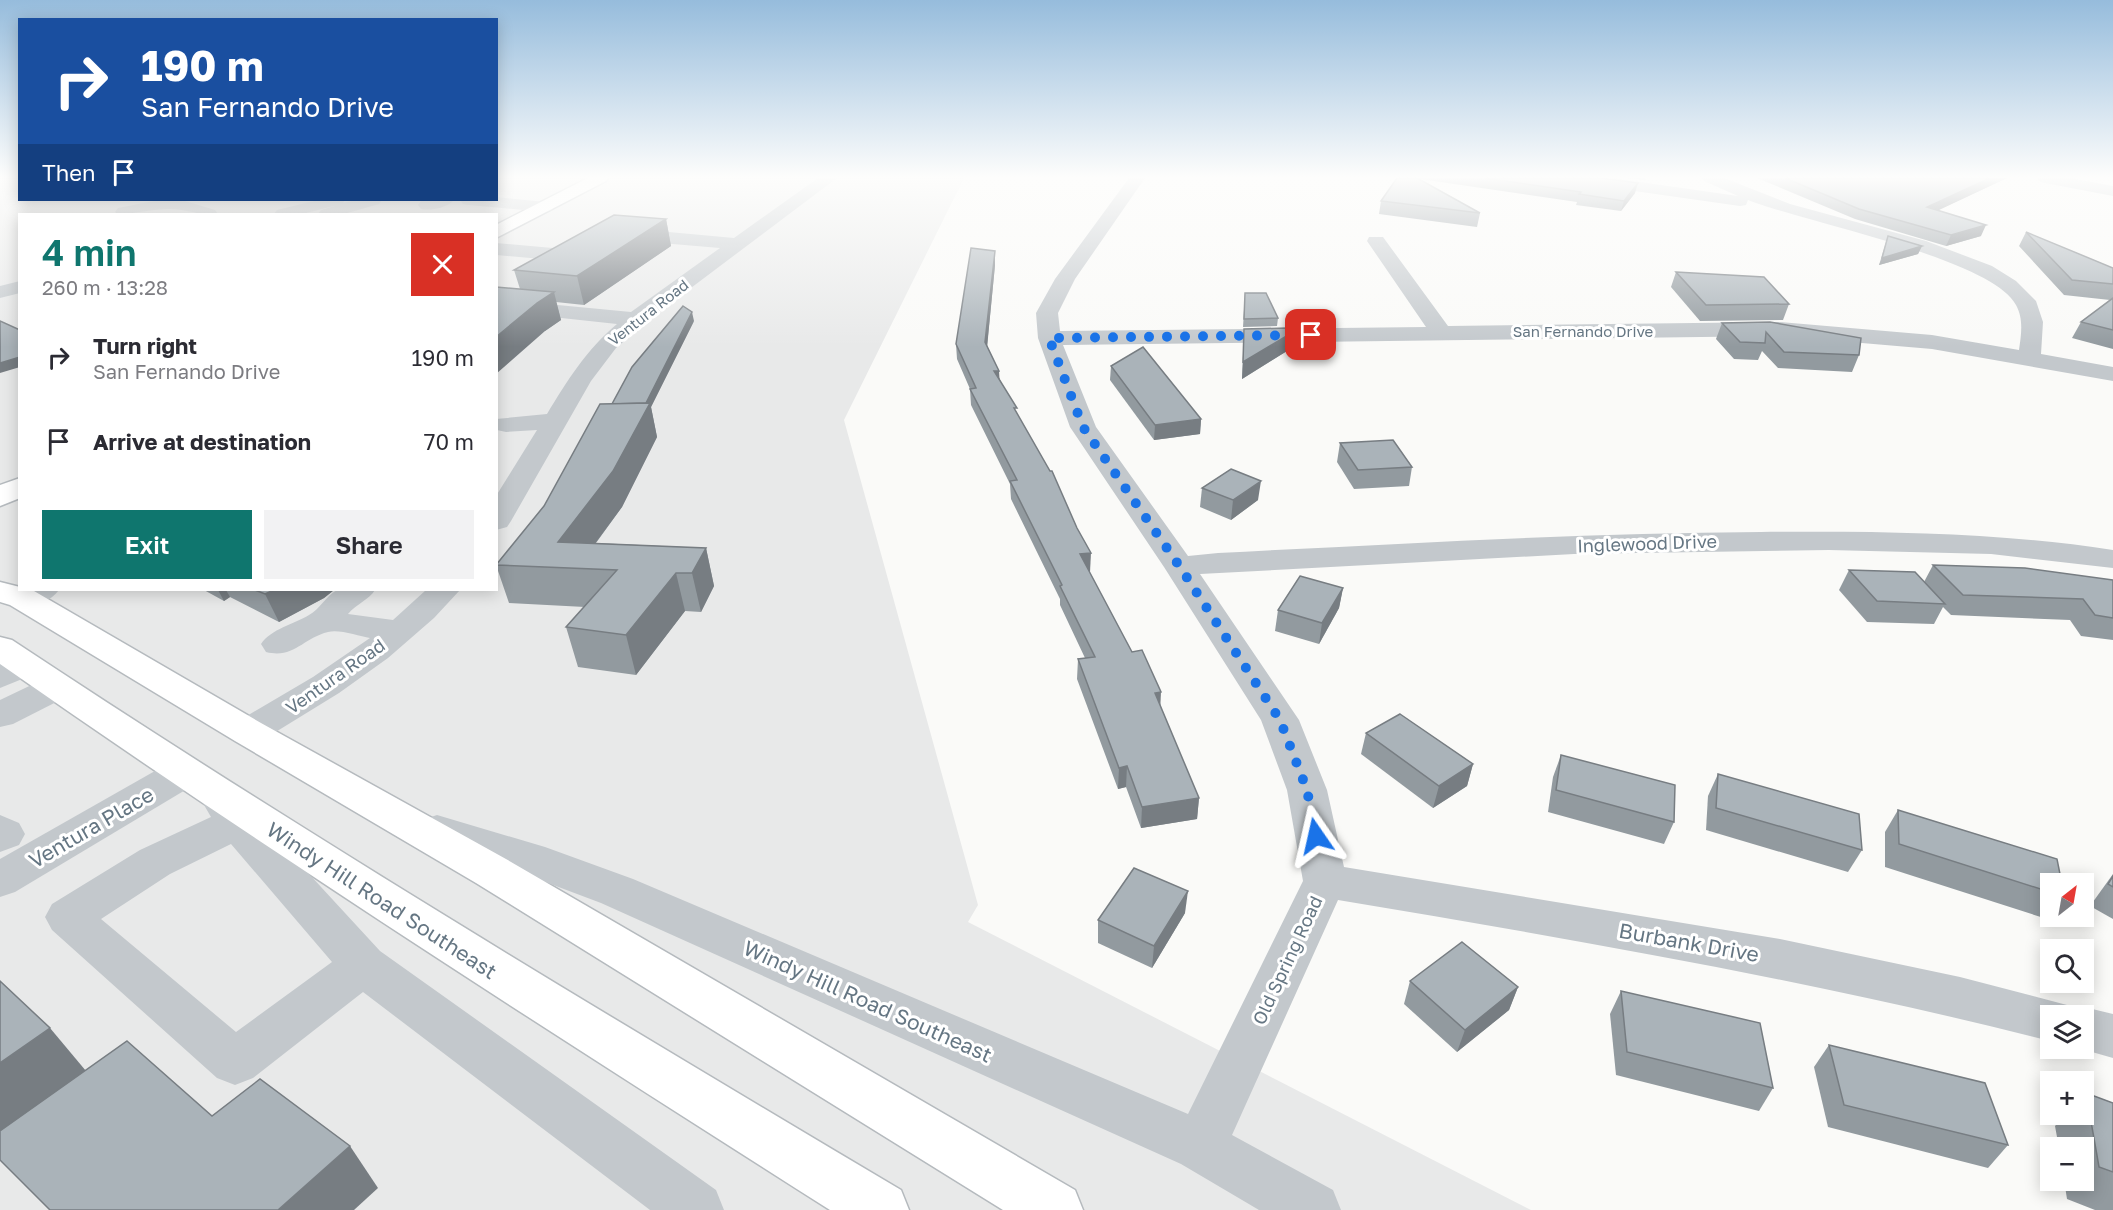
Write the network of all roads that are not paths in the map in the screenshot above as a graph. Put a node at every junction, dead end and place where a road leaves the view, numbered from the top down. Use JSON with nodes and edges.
{"nodes":[{"id":1,"x":631,"y":234,"type":"edge"},
{"id":2,"x":751,"y":234,"type":"edge"},
{"id":3,"x":1097,"y":234,"type":"edge"},
{"id":4,"x":1878,"y":234,"type":"edge"},
{"id":5,"x":1376,"y":241,"type":"dead end"},
{"id":6,"x":738,"y":244,"type":"junction"},
{"id":7,"x":498,"y":249,"type":"edge"},
{"id":8,"x":564,"y":255,"type":"edge"},
{"id":9,"x":498,"y":305,"type":"edge"},
{"id":10,"x":636,"y":319,"type":"junction"},
{"id":11,"x":1441,"y":332,"type":"junction"},
{"id":12,"x":1049,"y":338,"type":"junction"},
{"id":13,"x":2029,"y":358,"type":"junction"},
{"id":14,"x":2113,"y":374,"type":"edge"},
{"id":15,"x":554,"y":421,"type":"junction"},
{"id":16,"x":506,"y":424,"type":"dead end"},
{"id":17,"x":498,"y":518,"type":"edge"},
{"id":18,"x":2113,"y":559,"type":"edge"},
{"id":19,"x":1180,"y":567,"type":"junction"},
{"id":20,"x":357,"y":591,"type":"edge"},
{"id":21,"x":443,"y":591,"type":"edge"},
{"id":22,"x":22,"y":593,"type":"edge"},
{"id":23,"x":324,"y":621,"type":"junction"},
{"id":24,"x":398,"y":631,"type":"junction"},
{"id":25,"x":278,"y":644,"type":"dead end"},
{"id":26,"x":8,"y":663,"type":"edge"},
{"id":27,"x":57,"y":687,"type":"junction"},
{"id":28,"x":0,"y":715,"type":"edge"},
{"id":29,"x":248,"y":732,"type":"junction"},
{"id":30,"x":213,"y":798,"type":"junction"},
{"id":31,"x":409,"y":823,"type":"junction"},
{"id":32,"x":0,"y":831,"type":"edge"},
{"id":33,"x":0,"y":836,"type":"edge"},
{"id":34,"x":0,"y":880,"type":"edge"},
{"id":35,"x":1325,"y":881,"type":"junction"},
{"id":36,"x":363,"y":965,"type":"junction"},
{"id":37,"x":2040,"y":1017,"type":"edge"},
{"id":38,"x":2094,"y":1031,"type":"edge"},
{"id":39,"x":2113,"y":1036,"type":"edge"},
{"id":40,"x":1200,"y":1146,"type":"junction"},
{"id":41,"x":696,"y":1210,"type":"edge"},
{"id":42,"x":881,"y":1210,"type":"edge"},
{"id":43,"x":1055,"y":1210,"type":"edge"},
{"id":44,"x":1312,"y":1210,"type":"edge"}],
"edges":[{"from":1,"to":6,"type":"street"},
{"from":2,"to":6,"type":"street","name":"Ventura Road"},
{"from":3,"to":12,"type":"street","name":"Old Spring Road"},
{"from":4,"to":13,"type":"street"},
{"from":5,"to":11,"type":"street"},
{"from":6,"to":10,"type":"street","name":"Ventura Road"},
{"from":7,"to":8,"type":"street"},
{"from":9,"to":10,"type":"street"},
{"from":10,"to":15,"type":"street","name":"Ventura Road"},
{"from":11,"to":12,"type":"street","name":"San Fernando Drive"},
{"from":11,"to":13,"type":"street","name":"San Fernando Drive"},
{"from":12,"to":19,"type":"street","name":"Old Spring Road"},
{"from":13,"to":14,"type":"street","name":"San Fernando Drive"},
{"from":15,"to":16,"type":"street"},
{"from":15,"to":17,"type":"street","name":"Ventura Road"},
{"from":18,"to":19,"type":"street","name":"Inglewood Drive"},
{"from":19,"to":35,"type":"street","name":"Old Spring Road"},
{"from":20,"to":23,"type":"street"},
{"from":21,"to":24,"type":"street","name":"Ventura Road"},
{"from":22,"to":29,"type":"main road","name":"Windy Hill Road Southeast"},
{"from":23,"to":24,"type":"street"},
{"from":23,"to":25,"type":"street"},
{"from":24,"to":29,"type":"street","name":"Ventura Road"},
{"from":26,"to":27,"type":"main road","name":"Windy Hill Road Southeast"},
{"from":27,"to":28,"type":"street"},
{"from":27,"to":30,"type":"main road","name":"Windy Hill Road Southeast"},
{"from":29,"to":31,"type":"main road","name":"Windy Hill Road Southeast"},
{"from":30,"to":34,"type":"street","name":"Ventura Place"},
{"from":30,"to":36,"type":"street","name":"Windy Hill Road Southeast"},
{"from":30,"to":36,"type":"street"},
{"from":30,"to":42,"type":"main road","name":"Windy Hill Road Southeast"},
{"from":31,"to":40,"type":"street","name":"Windy Hill Road Southeast"},
{"from":31,"to":43,"type":"main road","name":"Windy Hill Road Southeast"},
{"from":32,"to":33,"type":"street"},
{"from":35,"to":37,"type":"street","name":"Burbank Drive"},
{"from":35,"to":40,"type":"street","name":"Old Spring Road"},
{"from":36,"to":41,"type":"street","name":"Windy Hill Road Southeast"},
{"from":38,"to":39,"type":"street"},
{"from":40,"to":44,"type":"street","name":"Windy Hill Road Southeast"}]}
